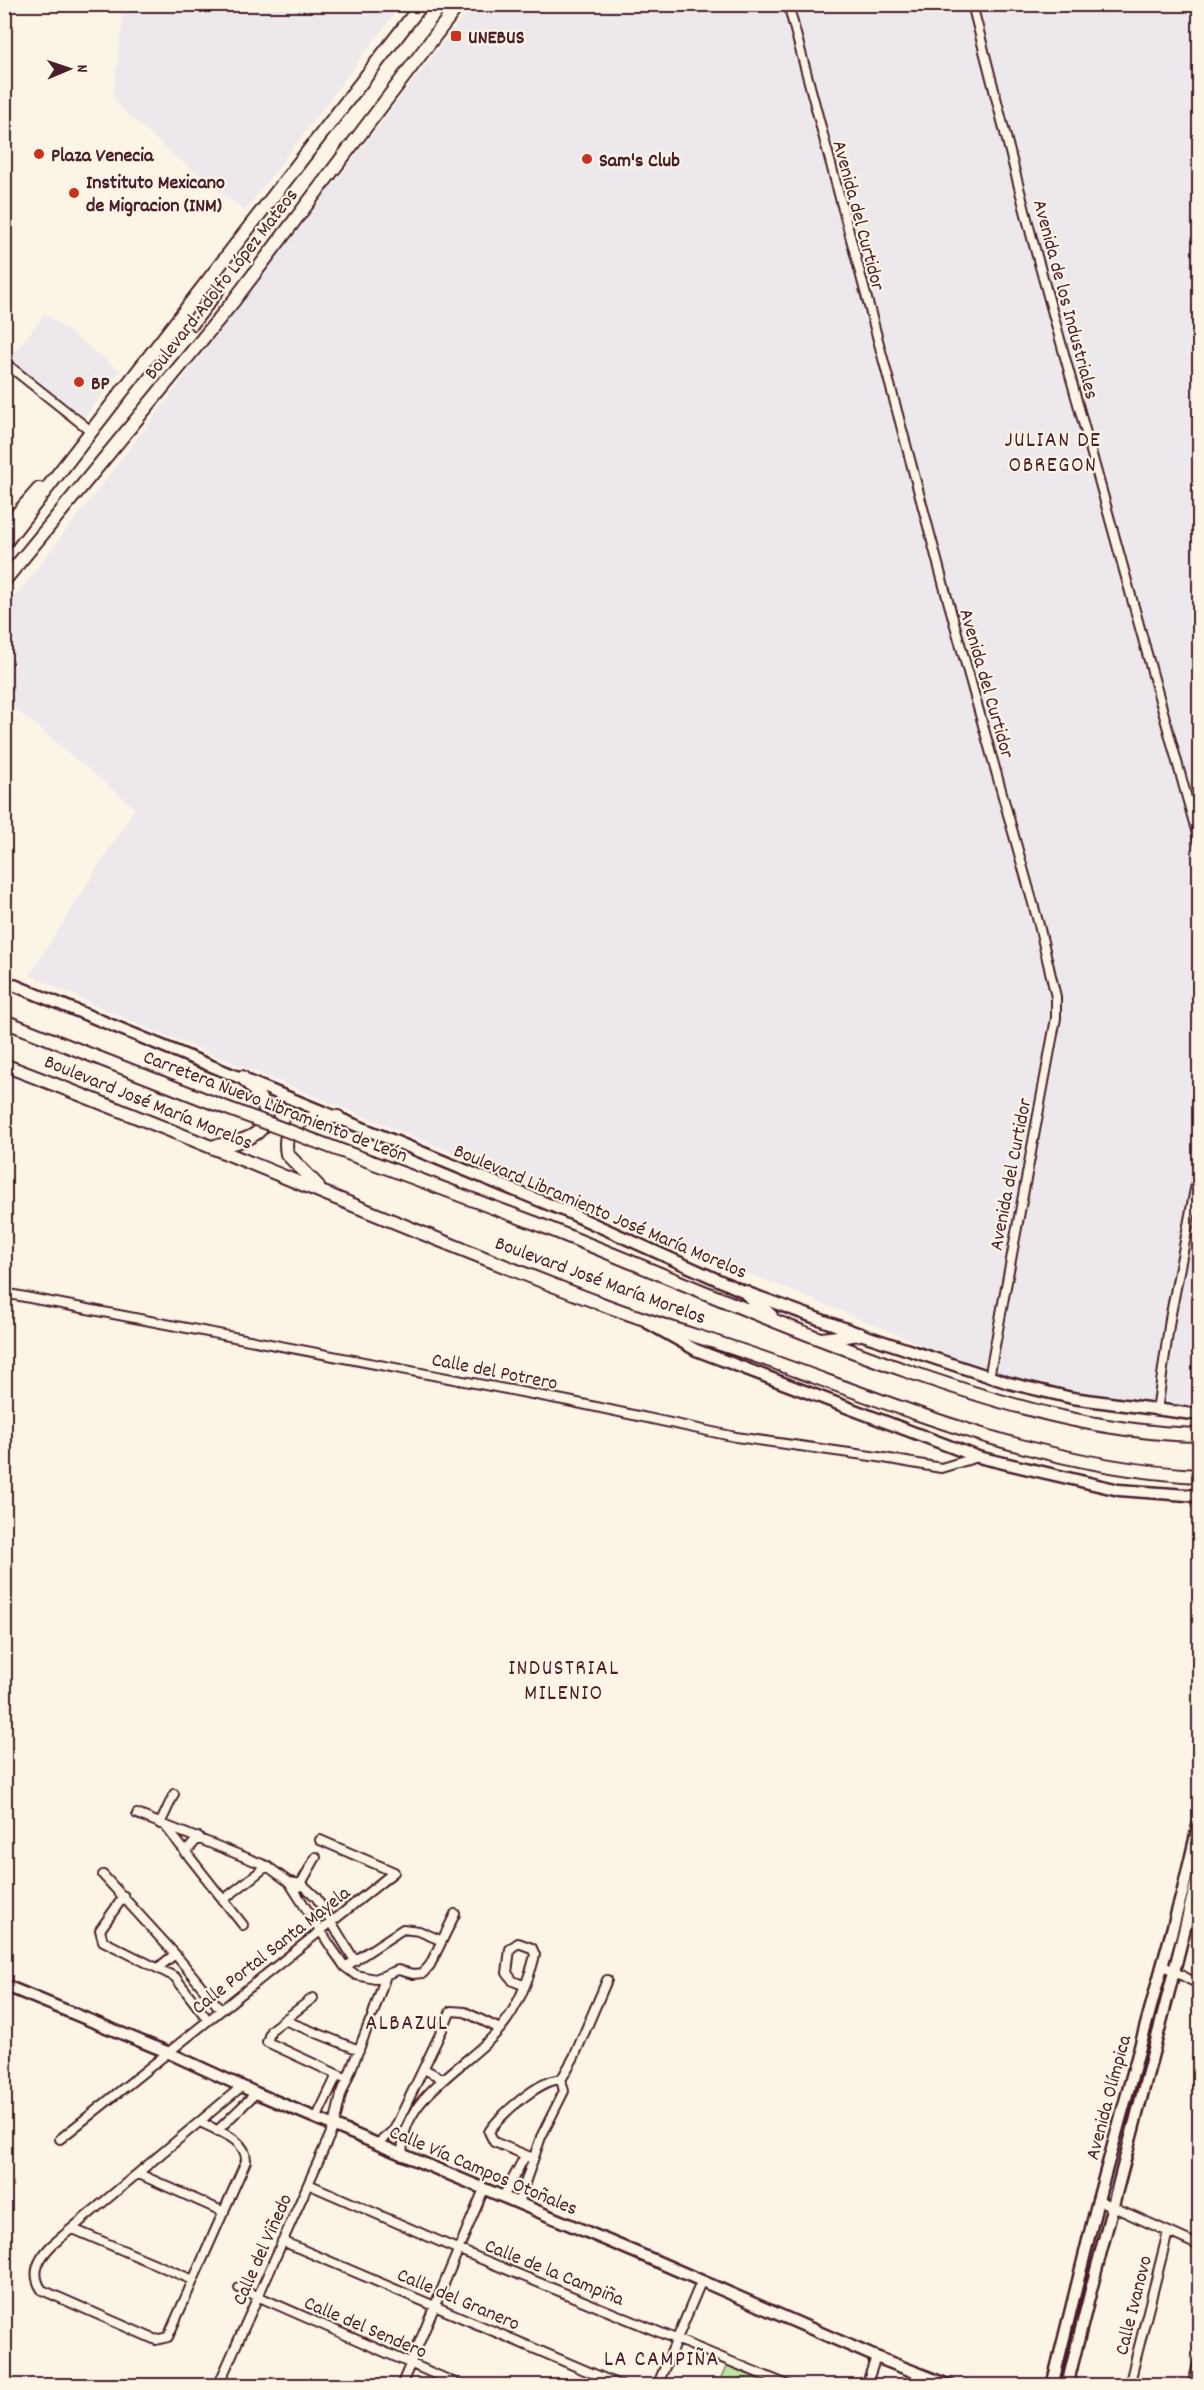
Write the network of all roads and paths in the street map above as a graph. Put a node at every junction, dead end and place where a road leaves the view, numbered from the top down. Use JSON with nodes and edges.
{"nodes":[{"id":1,"x":422,"y":4,"type":"edge"},
{"id":2,"x":459,"y":4,"type":"edge"},
{"id":3,"x":788,"y":4,"type":"edge"},
{"id":4,"x":972,"y":4,"type":"edge"},
{"id":5,"x":220,"y":292,"type":"dead end"},
{"id":6,"x":194,"y":326,"type":"dead end"},
{"id":7,"x":4,"y":362,"type":"edge"},
{"id":8,"x":91,"y":431,"type":"junction"},
{"id":9,"x":59,"y":474,"type":"junction"},
{"id":10,"x":82,"y":484,"type":"junction"},
{"id":11,"x":4,"y":529,"type":"edge"},
{"id":12,"x":4,"y":544,"type":"edge"},
{"id":13,"x":4,"y":581,"type":"edge"},
{"id":14,"x":4,"y":593,"type":"edge"},
{"id":15,"x":1200,"y":845,"type":"edge"},
{"id":16,"x":4,"y":981,"type":"edge"},
{"id":17,"x":4,"y":1021,"type":"edge"},
{"id":18,"x":4,"y":1065,"type":"edge"},
{"id":19,"x":242,"y":1077,"type":"junction"},
{"id":20,"x":338,"y":1118,"type":"junction"},
{"id":21,"x":214,"y":1146,"type":"junction"},
{"id":22,"x":1200,"y":1163,"type":"edge"},
{"id":23,"x":324,"y":1191,"type":"junction"},
{"id":24,"x":535,"y":1223,"type":"joint"},
{"id":25,"x":745,"y":1292,"type":"junction"},
{"id":26,"x":4,"y":1293,"type":"edge"},
{"id":27,"x":635,"y":1315,"type":"junction"},
{"id":28,"x":778,"y":1323,"type":"junction"},
{"id":29,"x":860,"y":1334,"type":"junction"},
{"id":30,"x":820,"y":1339,"type":"junction"},
{"id":31,"x":989,"y":1378,"type":"junction"},
{"id":32,"x":1157,"y":1411,"type":"junction"},
{"id":33,"x":1200,"y":1415,"type":"edge"},
{"id":34,"x":1200,"y":1435,"type":"edge"},
{"id":35,"x":978,"y":1456,"type":"junction"},
{"id":36,"x":1200,"y":1476,"type":"edge"},
{"id":37,"x":1200,"y":1496,"type":"edge"},
{"id":38,"x":174,"y":1794,"type":"dead end"},
{"id":39,"x":136,"y":1814,"type":"dead end"},
{"id":40,"x":1200,"y":1818,"type":"edge"},
{"id":41,"x":163,"y":1825,"type":"junction"},
{"id":42,"x":199,"y":1837,"type":"junction"},
{"id":43,"x":320,"y":1840,"type":"dead end"},
{"id":44,"x":1196,"y":1848,"type":"edge"},
{"id":45,"x":185,"y":1853,"type":"junction"},
{"id":46,"x":316,"y":1857,"type":"dead end"},
{"id":47,"x":267,"y":1866,"type":"junction"},
{"id":48,"x":1200,"y":1866,"type":"edge"},
{"id":49,"x":103,"y":1875,"type":"dead end"},
{"id":50,"x":289,"y":1882,"type":"junction"},
{"id":51,"x":302,"y":1884,"type":"junction"},
{"id":52,"x":295,"y":1893,"type":"junction"},
{"id":53,"x":124,"y":1896,"type":"junction"},
{"id":54,"x":223,"y":1900,"type":"junction"},
{"id":55,"x":455,"y":1914,"type":"dead end"},
{"id":56,"x":331,"y":1923,"type":"junction"},
{"id":57,"x":243,"y":1925,"type":"dead end"},
{"id":58,"x":320,"y":1932,"type":"junction"},
{"id":59,"x":440,"y":1940,"type":"junction"},
{"id":60,"x":175,"y":1954,"type":"junction"},
{"id":61,"x":355,"y":1961,"type":"junction"},
{"id":62,"x":1162,"y":1965,"type":"junction"},
{"id":63,"x":159,"y":1967,"type":"junction"},
{"id":64,"x":345,"y":1967,"type":"junction"},
{"id":65,"x":1175,"y":1974,"type":"junction"},
{"id":66,"x":386,"y":1975,"type":"junction"},
{"id":67,"x":607,"y":1980,"type":"dead end"},
{"id":68,"x":1200,"y":1984,"type":"edge"},
{"id":69,"x":4,"y":1985,"type":"edge"},
{"id":70,"x":523,"y":1985,"type":"junction"},
{"id":71,"x":313,"y":1998,"type":"dead end"},
{"id":72,"x":220,"y":2010,"type":"junction"},
{"id":73,"x":208,"y":2020,"type":"junction"},
{"id":74,"x":284,"y":2020,"type":"junction"},
{"id":75,"x":500,"y":2029,"type":"junction"},
{"id":76,"x":359,"y":2050,"type":"junction"},
{"id":77,"x":167,"y":2052,"type":"junction"},
{"id":78,"x":424,"y":2069,"type":"junction"},
{"id":79,"x":337,"y":2075,"type":"junction"},
{"id":80,"x":347,"y":2079,"type":"junction"},
{"id":81,"x":443,"y":2079,"type":"junction"},
{"id":82,"x":561,"y":2080,"type":"junction"},
{"id":83,"x":241,"y":2087,"type":"junction"},
{"id":84,"x":256,"y":2094,"type":"junction"},
{"id":85,"x":405,"y":2104,"type":"junction"},
{"id":86,"x":417,"y":2109,"type":"junction"},
{"id":87,"x":316,"y":2119,"type":"junction"},
{"id":88,"x":200,"y":2122,"type":"junction"},
{"id":89,"x":334,"y":2126,"type":"junction"},
{"id":90,"x":217,"y":2131,"type":"junction"},
{"id":91,"x":60,"y":2139,"type":"dead end"},
{"id":92,"x":377,"y":2144,"type":"junction"},
{"id":93,"x":403,"y":2156,"type":"junction"},
{"id":94,"x":529,"y":2157,"type":"junction"},
{"id":95,"x":139,"y":2174,"type":"junction"},
{"id":96,"x":308,"y":2184,"type":"junction"},
{"id":97,"x":484,"y":2189,"type":"junction"},
{"id":98,"x":503,"y":2197,"type":"junction"},
{"id":99,"x":1098,"y":2200,"type":"junction"},
{"id":100,"x":518,"y":2203,"type":"junction"},
{"id":101,"x":1111,"y":2207,"type":"junction"},
{"id":102,"x":224,"y":2212,"type":"junction"},
{"id":103,"x":74,"y":2229,"type":"junction"},
{"id":104,"x":1168,"y":2232,"type":"junction"},
{"id":105,"x":282,"y":2241,"type":"junction"},
{"id":106,"x":1200,"y":2246,"type":"edge"},
{"id":107,"x":457,"y":2249,"type":"junction"},
{"id":108,"x":193,"y":2280,"type":"junction"},
{"id":109,"x":701,"y":2282,"type":"junction"},
{"id":110,"x":239,"y":2288,"type":"dead end"},
{"id":111,"x":257,"y":2297,"type":"junction"},
{"id":112,"x":437,"y":2306,"type":"junction"},
{"id":113,"x":678,"y":2338,"type":"junction"},
{"id":114,"x":876,"y":2357,"type":"junction"},
{"id":115,"x":1200,"y":2357,"type":"edge"},
{"id":116,"x":411,"y":2364,"type":"junction"},
{"id":117,"x":220,"y":2385,"type":"edge"},
{"id":118,"x":401,"y":2385,"type":"edge"},
{"id":119,"x":462,"y":2385,"type":"edge"},
{"id":120,"x":622,"y":2385,"type":"edge"},
{"id":121,"x":657,"y":2385,"type":"edge"},
{"id":122,"x":790,"y":2385,"type":"edge"},
{"id":123,"x":866,"y":2385,"type":"edge"},
{"id":124,"x":951,"y":2385,"type":"edge"},
{"id":125,"x":1052,"y":2385,"type":"edge"},
{"id":126,"x":1067,"y":2385,"type":"edge"},
{"id":127,"x":1129,"y":2385,"type":"edge"},
{"id":128,"x":1192,"y":2385,"type":"edge"}],
"edges":[{"from":1,"to":8,"type":"main road","name":"Boulevard Adolfo López Mateos"},
{"from":2,"to":10,"type":"main road","name":"Boulevard Adolfo López Mateos"},
{"from":3,"to":31,"type":"street","name":"Avenida del Curtidor"},
{"from":4,"to":15,"type":"street","name":"Avenida de los Industriales"},
{"from":5,"to":6,"type":"street"},
{"from":7,"to":8,"type":"street"},
{"from":8,"to":9,"type":"main road","name":"Boulevard Adolfo López Mateos"},
{"from":9,"to":11,"type":"main road"},
{"from":9,"to":12,"type":"main road","name":"Boulevard Adolfo López Mateos"},
{"from":10,"to":13,"type":"main road","name":"Boulevard Adolfo López Mateos"},
{"from":10,"to":14,"type":"main road"},
{"from":16,"to":19,"type":"street","name":"Boulevard Libramiento José María Morelos"},
{"from":17,"to":24,"type":"main road","name":"Carretera Nuevo Libramiento de León","bridge":true},
{"from":18,"to":21,"type":"main road","name":"Boulevard José María Morelos"},
{"from":19,"to":20,"type":"street","name":"Boulevard Libramiento José María Morelos"},
{"from":19,"to":21,"type":"main road"},
{"from":20,"to":23,"type":"main road"},
{"from":20,"to":25,"type":"street","name":"Boulevard Libramiento José María Morelos"},
{"from":21,"to":23,"type":"main road","name":"Boulevard José María Morelos"},
{"from":22,"to":32,"type":"street"},
{"from":23,"to":27,"type":"main road","name":"Boulevard José María Morelos"},
{"from":24,"to":28,"type":"main road","name":"Boulevard José María Morelos"},
{"from":25,"to":28,"type":"main road"},
{"from":25,"to":29,"type":"street","name":"Boulevard Libramiento José María Morelos"},
{"from":26,"to":35,"type":"street","name":"Calle del Potrero"},
{"from":27,"to":35,"type":"street"},
{"from":27,"to":36,"type":"main road","name":"Boulevard José María Morelos"},
{"from":28,"to":30,"type":"main road","name":"Boulevard José María Morelos"},
{"from":29,"to":30,"type":"main road"},
{"from":29,"to":31,"type":"street","name":"Boulevard Libramiento José María Morelos"},
{"from":30,"to":34,"type":"main road","name":"Boulevard José María Morelos"},
{"from":31,"to":32,"type":"street","name":"Boulevard Libramiento José María Morelos"},
{"from":32,"to":33,"type":"street","name":"Boulevard Libramiento José María Morelos"},
{"from":35,"to":37,"type":"street"},
{"from":38,"to":41,"type":"street"},
{"from":39,"to":41,"type":"street"},
{"from":40,"to":44,"type":"street","name":"Avenida Olímpica"},
{"from":41,"to":42,"type":"street"},
{"from":41,"to":45,"type":"street"},
{"from":42,"to":45,"type":"street"},
{"from":42,"to":47,"type":"street"},
{"from":43,"to":56,"type":"street","name":"Calle Portal Santa Mayela"},
{"from":44,"to":62,"type":"street","name":"Avenida Olímpica"},
{"from":45,"to":54,"type":"street"},
{"from":46,"to":51,"type":"street"},
{"from":47,"to":50,"type":"street"},
{"from":47,"to":54,"type":"street"},
{"from":48,"to":65,"type":"street","name":"Avenida Olímpica"},
{"from":49,"to":53,"type":"street"},
{"from":50,"to":51,"type":"street"},
{"from":50,"to":52,"type":"street"},
{"from":51,"to":52,"type":"street"},
{"from":51,"to":56,"type":"street"},
{"from":52,"to":58,"type":"street"},
{"from":53,"to":60,"type":"street"},
{"from":53,"to":63,"type":"street"},
{"from":54,"to":57,"type":"street"},
{"from":55,"to":59,"type":"street"},
{"from":56,"to":58,"type":"street","name":"Calle Portal Santa Mayela"},
{"from":56,"to":61,"type":"street"},
{"from":58,"to":64,"type":"street"},
{"from":58,"to":72,"type":"street","name":"Calle Portal Santa Mayela"},
{"from":59,"to":61,"type":"street"},
{"from":59,"to":66,"type":"street"},
{"from":60,"to":63,"type":"street"},
{"from":60,"to":72,"type":"street"},
{"from":61,"to":64,"type":"street"},
{"from":62,"to":65,"type":"street"},
{"from":62,"to":99,"type":"street","name":"Avenida Olímpica"},
{"from":63,"to":73,"type":"street"},
{"from":64,"to":66,"type":"street"},
{"from":65,"to":68,"type":"street"},
{"from":65,"to":101,"type":"street","name":"Avenida Olímpica"},
{"from":66,"to":76,"type":"street","name":"Calle del Viñedo"},
{"from":67,"to":82,"type":"street"},
{"from":69,"to":77,"type":"street","name":"Calle Vía Campos Otoñales"},
{"from":70,"to":70,"type":"street"},
{"from":70,"to":75,"type":"street"},
{"from":71,"to":74,"type":"street"},
{"from":72,"to":73,"type":"street","name":"Calle Portal Santa Mayela"},
{"from":73,"to":77,"type":"street","name":"Calle Portal Santa Mayela"},
{"from":74,"to":76,"type":"street"},
{"from":74,"to":79,"type":"street"},
{"from":75,"to":78,"type":"street"},
{"from":75,"to":81,"type":"street"},
{"from":76,"to":80,"type":"street","name":"Calle del Viñedo"},
{"from":77,"to":83,"type":"street","name":"Calle Vía Campos Otoñales"},
{"from":77,"to":91,"type":"street","name":"Calle Portal Santa Mayela"},
{"from":78,"to":81,"type":"street"},
{"from":78,"to":85,"type":"street"},
{"from":79,"to":80,"type":"street"},
{"from":79,"to":87,"type":"street"},
{"from":80,"to":89,"type":"street","name":"Calle del Viñedo"},
{"from":81,"to":86,"type":"street"},
{"from":82,"to":94,"type":"street"},
{"from":82,"to":94,"type":"street"},
{"from":83,"to":84,"type":"street","name":"Calle Vía Campos Otoñales"},
{"from":83,"to":88,"type":"street"},
{"from":84,"to":87,"type":"street","name":"Calle Vía Campos Otoñales"},
{"from":84,"to":90,"type":"street"},
{"from":85,"to":86,"type":"street"},
{"from":85,"to":92,"type":"street"},
{"from":86,"to":93,"type":"street"},
{"from":87,"to":89,"type":"street","name":"Calle Vía Campos Otoñales"},
{"from":88,"to":90,"type":"street"},
{"from":88,"to":95,"type":"street"},
{"from":89,"to":92,"type":"street","name":"Calle Vía Campos Otoñales"},
{"from":89,"to":96,"type":"street","name":"Calle del Viñedo"},
{"from":90,"to":102,"type":"street"},
{"from":92,"to":93,"type":"street","name":"Calle Vía Campos Otoñales"},
{"from":93,"to":97,"type":"street","name":"Calle Vía Campos Otoñales"},
{"from":94,"to":98,"type":"street"},
{"from":94,"to":100,"type":"street"},
{"from":95,"to":102,"type":"street"},
{"from":95,"to":103,"type":"street"},
{"from":96,"to":105,"type":"street","name":"Calle del Viñedo"},
{"from":96,"to":107,"type":"street","name":"Calle de la Campiña"},
{"from":97,"to":98,"type":"street","name":"Calle Vía Campos Otoñales"},
{"from":97,"to":107,"type":"street"},
{"from":98,"to":100,"type":"street","name":"Calle Vía Campos Otoñales"},
{"from":99,"to":101,"type":"street"},
{"from":99,"to":125,"type":"street","name":"Avenida Olímpica"},
{"from":100,"to":109,"type":"street","name":"Calle Vía Campos Otoñales"},
{"from":101,"to":104,"type":"street"},
{"from":101,"to":126,"type":"street","name":"Avenida Olímpica"},
{"from":102,"to":108,"type":"street"},
{"from":103,"to":108,"type":"street"},
{"from":103,"to":108,"type":"street"},
{"from":104,"to":106,"type":"street"},
{"from":104,"to":127,"type":"street","name":"Calle Ivanovo"},
{"from":105,"to":111,"type":"street","name":"Calle del Viñedo"},
{"from":105,"to":112,"type":"street","name":"Calle del Granero"},
{"from":107,"to":112,"type":"street"},
{"from":107,"to":113,"type":"street","name":"Calle de la Campiña"},
{"from":109,"to":113,"type":"street"},
{"from":109,"to":114,"type":"street","name":"Calle Vía Campos Otoñales"},
{"from":110,"to":111,"type":"street","name":"Calle del Sendero"},
{"from":111,"to":116,"type":"street","name":"Calle del Sendero"},
{"from":111,"to":117,"type":"street","name":"Calle del Viñedo"},
{"from":112,"to":116,"type":"street"},
{"from":112,"to":120,"type":"street","name":"Calle del Granero"},
{"from":113,"to":121,"type":"street"},
{"from":113,"to":122,"type":"street","name":"Calle de la Campiña"},
{"from":114,"to":123,"type":"street"},
{"from":114,"to":124,"type":"street","name":"Calle Vía Campos Otoñales"},
{"from":115,"to":128,"type":"street"},
{"from":116,"to":118,"type":"street"},
{"from":116,"to":119,"type":"street","name":"Calle del Sendero"}]}
